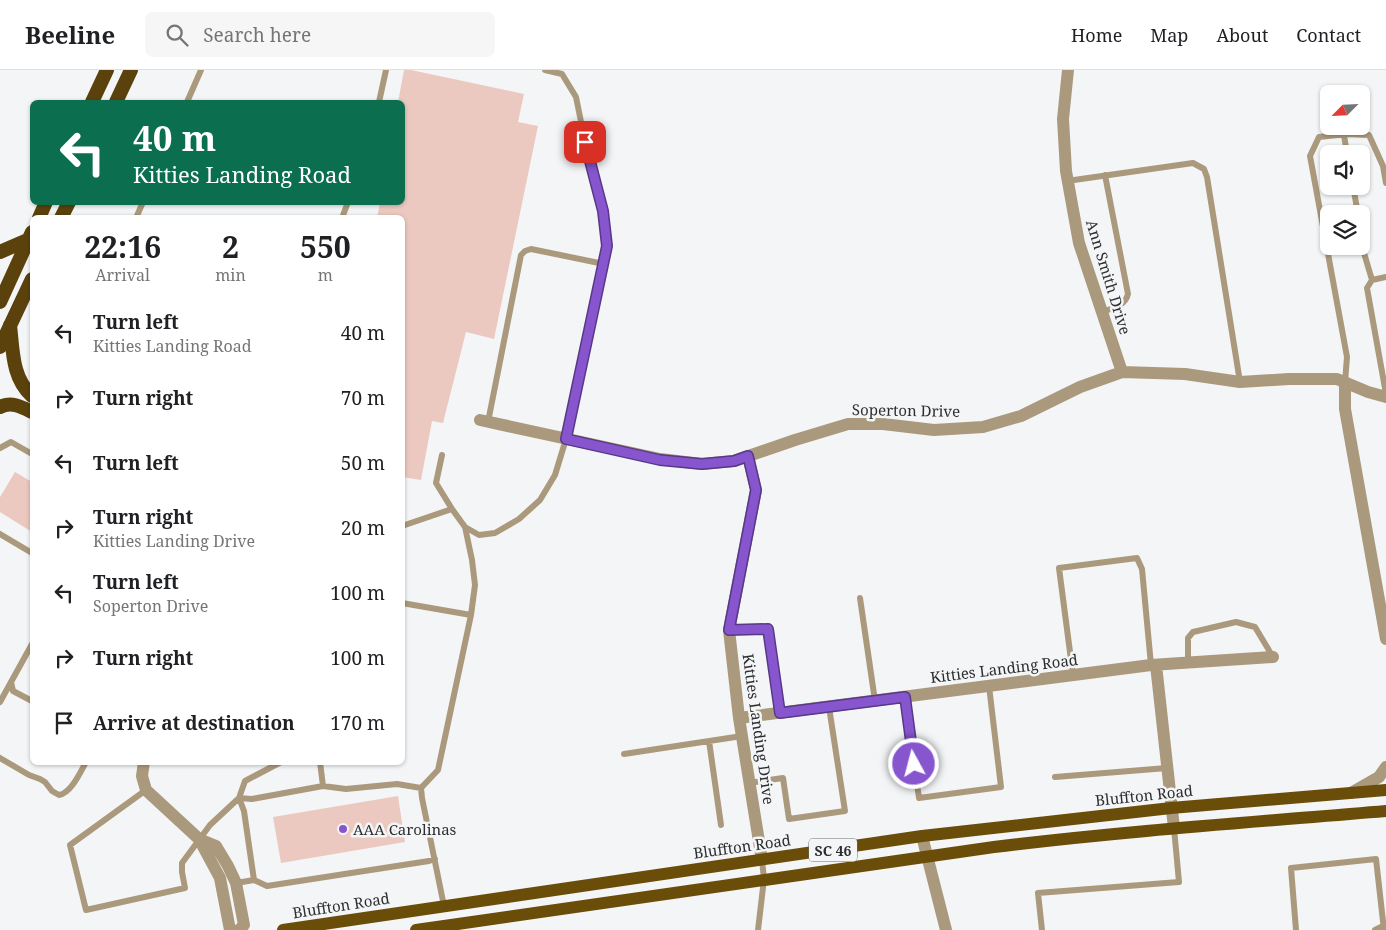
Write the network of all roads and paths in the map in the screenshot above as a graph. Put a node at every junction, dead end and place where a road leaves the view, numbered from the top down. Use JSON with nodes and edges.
{"nodes":[{"id":1,"x":107,"y":70,"type":"edge"},
{"id":2,"x":131,"y":70,"type":"edge"},
{"id":3,"x":202,"y":70,"type":"edge"},
{"id":4,"x":386,"y":70,"type":"edge"},
{"id":5,"x":545,"y":70,"type":"edge"},
{"id":6,"x":1068,"y":70,"type":"edge"},
{"id":7,"x":93,"y":100,"type":"edge"},
{"id":8,"x":117,"y":100,"type":"edge"},
{"id":9,"x":188,"y":100,"type":"edge"},
{"id":10,"x":379,"y":100,"type":"edge"},
{"id":11,"x":1344,"y":135,"type":"joint"},
{"id":12,"x":1369,"y":135,"type":"edge"},
{"id":13,"x":1346,"y":145,"type":"edge"},
{"id":14,"x":1105,"y":175,"type":"junction"},
{"id":15,"x":1067,"y":181,"type":"junction"},
{"id":16,"x":1386,"y":183,"type":"edge"},
{"id":17,"x":30,"y":237,"type":"edge"},
{"id":18,"x":30,"y":238,"type":"edge"},
{"id":19,"x":0,"y":252,"type":"edge"},
{"id":20,"x":1365,"y":255,"type":"edge"},
{"id":21,"x":604,"y":264,"type":"junction"},
{"id":22,"x":1386,"y":277,"type":"edge"},
{"id":23,"x":1372,"y":280,"type":"junction"},
{"id":24,"x":30,"y":283,"type":"edge"},
{"id":25,"x":0,"y":302,"type":"edge"},
{"id":26,"x":1102,"y":312,"type":"junction"},
{"id":27,"x":10,"y":325,"type":"junction"},
{"id":28,"x":0,"y":347,"type":"edge"},
{"id":29,"x":1122,"y":372,"type":"junction"},
{"id":30,"x":1240,"y":382,"type":"junction"},
{"id":31,"x":1345,"y":382,"type":"junction"},
{"id":32,"x":30,"y":392,"type":"edge"},
{"id":33,"x":1386,"y":396,"type":"edge"},
{"id":34,"x":0,"y":407,"type":"edge"},
{"id":35,"x":30,"y":411,"type":"edge"},
{"id":36,"x":484,"y":421,"type":"joint"},
{"id":37,"x":566,"y":439,"type":"junction"},
{"id":38,"x":0,"y":448,"type":"edge"},
{"id":39,"x":30,"y":453,"type":"edge"},
{"id":40,"x":442,"y":455,"type":"dead end"},
{"id":41,"x":748,"y":456,"type":"junction"},
{"id":42,"x":452,"y":509,"type":"junction"},
{"id":43,"x":405,"y":525,"type":"edge"},
{"id":44,"x":465,"y":527,"type":"junction"},
{"id":45,"x":0,"y":534,"type":"edge"},
{"id":46,"x":30,"y":552,"type":"edge"},
{"id":47,"x":860,"y":598,"type":"dead end"},
{"id":48,"x":405,"y":604,"type":"edge"},
{"id":49,"x":471,"y":615,"type":"junction"},
{"id":50,"x":729,"y":630,"type":"junction"},
{"id":51,"x":1386,"y":639,"type":"edge"},
{"id":52,"x":30,"y":648,"type":"edge"},
{"id":53,"x":1273,"y":657,"type":"joint"},
{"id":54,"x":1188,"y":663,"type":"junction"},
{"id":55,"x":1154,"y":665,"type":"junction"},
{"id":56,"x":1073,"y":675,"type":"junction"},
{"id":57,"x":11,"y":682,"type":"junction"},
{"id":58,"x":989,"y":686,"type":"junction"},
{"id":59,"x":905,"y":697,"type":"junction"},
{"id":60,"x":30,"y":701,"type":"edge"},
{"id":61,"x":875,"y":701,"type":"junction"},
{"id":62,"x":0,"y":702,"type":"edge"},
{"id":63,"x":829,"y":707,"type":"junction"},
{"id":64,"x":780,"y":713,"type":"junction"},
{"id":65,"x":739,"y":718,"type":"junction"},
{"id":66,"x":742,"y":736,"type":"junction"},
{"id":67,"x":709,"y":742,"type":"junction"},
{"id":68,"x":624,"y":754,"type":"dead end"},
{"id":69,"x":0,"y":758,"type":"edge"},
{"id":70,"x":84,"y":765,"type":"edge"},
{"id":71,"x":144,"y":765,"type":"edge"},
{"id":72,"x":275,"y":765,"type":"edge"},
{"id":73,"x":320,"y":765,"type":"edge"},
{"id":74,"x":1386,"y":767,"type":"edge"},
{"id":75,"x":1167,"y":768,"type":"junction"},
{"id":76,"x":1055,"y":777,"type":"dead end"},
{"id":77,"x":750,"y":783,"type":"junction"},
{"id":78,"x":323,"y":786,"type":"junction"},
{"id":79,"x":421,"y":788,"type":"junction"},
{"id":80,"x":146,"y":790,"type":"junction"},
{"id":81,"x":1386,"y":790,"type":"edge"},
{"id":82,"x":1350,"y":793,"type":"junction"},
{"id":83,"x":239,"y":798,"type":"junction"},
{"id":84,"x":1172,"y":808,"type":"junction"},
{"id":85,"x":1386,"y":811,"type":"edge"},
{"id":86,"x":721,"y":825,"type":"dead end"},
{"id":87,"x":1174,"y":828,"type":"junction"},
{"id":88,"x":922,"y":836,"type":"junction"},
{"id":89,"x":199,"y":839,"type":"junction"},
{"id":90,"x":928,"y":857,"type":"junction"},
{"id":91,"x":435,"y":859,"type":"junction"},
{"id":92,"x":762,"y":860,"type":"junction"},
{"id":93,"x":764,"y":879,"type":"junction"},
{"id":94,"x":254,"y":880,"type":"junction"},
{"id":95,"x":236,"y":883,"type":"junction"},
{"id":96,"x":1383,"y":901,"type":"edge"},
{"id":97,"x":444,"y":906,"type":"junction"},
{"id":98,"x":457,"y":927,"type":"edge"},
{"id":99,"x":1384,"y":928,"type":"edge"},
{"id":100,"x":230,"y":930,"type":"edge"},
{"id":101,"x":239,"y":930,"type":"edge"},
{"id":102,"x":283,"y":930,"type":"edge"},
{"id":103,"x":416,"y":930,"type":"edge"},
{"id":104,"x":758,"y":930,"type":"edge"},
{"id":105,"x":946,"y":930,"type":"edge"},
{"id":106,"x":1042,"y":930,"type":"edge"},
{"id":107,"x":1296,"y":930,"type":"edge"},
{"id":108,"x":1375,"y":930,"type":"edge"}],
"edges":[{"from":1,"to":7,"type":"highway"},
{"from":2,"to":8,"type":"highway"},
{"from":3,"to":9,"type":"lane"},
{"from":4,"to":10,"type":"lane"},
{"from":5,"to":21,"type":"lane"},
{"from":6,"to":15,"type":"street","name":"Ann Smith Drive"},
{"from":11,"to":13,"type":"lane"},
{"from":11,"to":31,"type":"lane"},
{"from":12,"to":16,"type":"lane"},
{"from":14,"to":15,"type":"lane"},
{"from":14,"to":26,"type":"lane"},
{"from":14,"to":30,"type":"lane"},
{"from":15,"to":26,"type":"street","name":"Ann Smith Drive"},
{"from":17,"to":19,"type":"highway"},
{"from":18,"to":25,"type":"highway"},
{"from":20,"to":23,"type":"lane"},
{"from":21,"to":36,"type":"lane"},
{"from":21,"to":37,"type":"lane"},
{"from":22,"to":23,"type":"lane"},
{"from":23,"to":33,"type":"lane"},
{"from":24,"to":27,"type":"highway"},
{"from":26,"to":29,"type":"street","name":"Ann Smith Drive"},
{"from":27,"to":28,"type":"highway"},
{"from":27,"to":32,"type":"highway"},
{"from":29,"to":30,"type":"street","name":"Soperton Drive"},
{"from":29,"to":41,"type":"street","name":"Soperton Drive"},
{"from":30,"to":31,"type":"street","name":"Soperton Drive"},
{"from":31,"to":33,"type":"street","name":"Soperton Drive"},
{"from":31,"to":51,"type":"street"},
{"from":34,"to":35,"type":"highway"},
{"from":36,"to":37,"type":"street","name":"Soperton Drive"},
{"from":37,"to":41,"type":"street","name":"Soperton Drive"},
{"from":37,"to":44,"type":"lane"},
{"from":38,"to":39,"type":"lane"},
{"from":40,"to":42,"type":"lane"},
{"from":41,"to":50,"type":"street","name":"Kitties Landing Drive"},
{"from":42,"to":43,"type":"lane"},
{"from":42,"to":44,"type":"lane"},
{"from":44,"to":49,"type":"lane"},
{"from":45,"to":46,"type":"lane"},
{"from":47,"to":61,"type":"lane"},
{"from":48,"to":49,"type":"lane"},
{"from":49,"to":79,"type":"lane"},
{"from":50,"to":64,"type":"lane"},
{"from":50,"to":65,"type":"street","name":"Kitties Landing Drive"},
{"from":52,"to":57,"type":"lane"},
{"from":53,"to":54,"type":"street","name":"Kitties Landing Road"},
{"from":53,"to":54,"type":"lane"},
{"from":54,"to":55,"type":"street","name":"Kitties Landing Road"},
{"from":55,"to":56,"type":"street","name":"Kitties Landing Road"},
{"from":55,"to":56,"type":"lane"},
{"from":55,"to":75,"type":"street"},
{"from":56,"to":58,"type":"street","name":"Kitties Landing Road"},
{"from":57,"to":60,"type":"lane"},
{"from":57,"to":62,"type":"lane"},
{"from":58,"to":59,"type":"street","name":"Kitties Landing Road"},
{"from":58,"to":59,"type":"lane"},
{"from":59,"to":61,"type":"street","name":"Kitties Landing Road"},
{"from":61,"to":63,"type":"street","name":"Kitties Landing Road"},
{"from":63,"to":64,"type":"street","name":"Kitties Landing Road"},
{"from":63,"to":77,"type":"lane"},
{"from":64,"to":65,"type":"street","name":"Kitties Landing Road"},
{"from":65,"to":66,"type":"street","name":"Kitties Landing Drive"},
{"from":66,"to":67,"type":"lane"},
{"from":66,"to":77,"type":"street","name":"Kitties Landing Drive"},
{"from":67,"to":68,"type":"lane"},
{"from":67,"to":86,"type":"lane"},
{"from":69,"to":70,"type":"lane"},
{"from":71,"to":80,"type":"street"},
{"from":72,"to":83,"type":"lane"},
{"from":73,"to":78,"type":"lane"},
{"from":74,"to":82,"type":"street"},
{"from":75,"to":76,"type":"lane"},
{"from":75,"to":84,"type":"street"},
{"from":77,"to":92,"type":"street","name":"Kitties Landing Drive"},
{"from":78,"to":79,"type":"lane"},
{"from":78,"to":83,"type":"lane"},
{"from":79,"to":91,"type":"lane"},
{"from":80,"to":89,"type":"street"},
{"from":80,"to":89,"type":"lane"},
{"from":81,"to":82,"type":"main road","name":"Bluffton Road","number":"SC 46"},
{"from":82,"to":84,"type":"main road","name":"Bluffton Road","number":"SC 46"},
{"from":83,"to":89,"type":"lane"},
{"from":83,"to":94,"type":"lane"},
{"from":84,"to":87,"type":"street"},
{"from":84,"to":88,"type":"main road","name":"Bluffton Road","number":"SC 46"},
{"from":85,"to":87,"type":"main road","number":"SC 46"},
{"from":87,"to":90,"type":"main road","number":"SC 46"},
{"from":87,"to":106,"type":"lane"},
{"from":88,"to":90,"type":"street"},
{"from":88,"to":92,"type":"main road","name":"Bluffton Road","number":"SC 46"},
{"from":89,"to":95,"type":"street"},
{"from":89,"to":100,"type":"street"},
{"from":90,"to":93,"type":"main road","number":"SC 46"},
{"from":90,"to":105,"type":"street"},
{"from":91,"to":94,"type":"lane"},
{"from":91,"to":97,"type":"lane"},
{"from":92,"to":93,"type":"lane"},
{"from":92,"to":97,"type":"main road","name":"Bluffton Road","number":"SC 46"},
{"from":93,"to":98,"type":"main road","number":"SC 46"},
{"from":93,"to":104,"type":"lane"},
{"from":94,"to":95,"type":"lane"},
{"from":95,"to":101,"type":"street"},
{"from":96,"to":99,"type":"lane"},
{"from":96,"to":107,"type":"lane"},
{"from":97,"to":102,"type":"main road","name":"Bluffton Road","number":"SC 46"},
{"from":98,"to":103,"type":"main road","number":"SC 46"},
{"from":99,"to":108,"type":"lane"}]}
